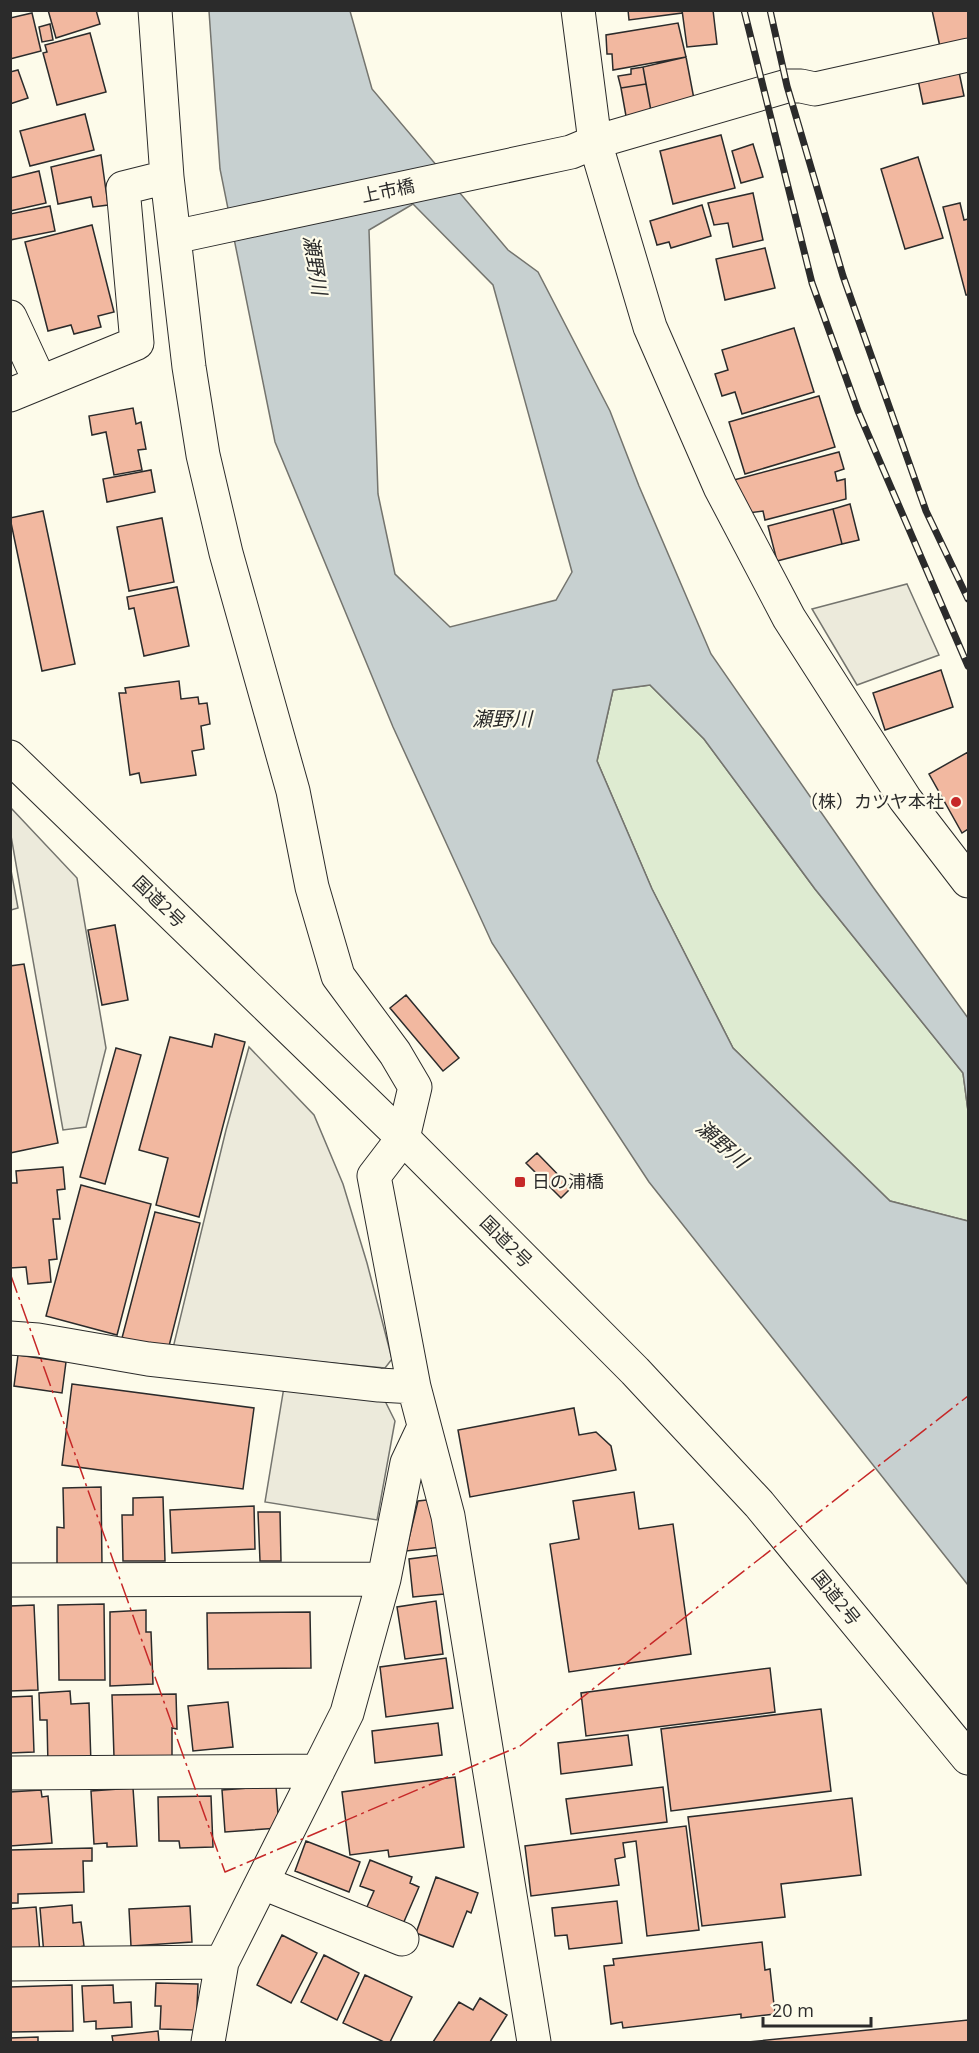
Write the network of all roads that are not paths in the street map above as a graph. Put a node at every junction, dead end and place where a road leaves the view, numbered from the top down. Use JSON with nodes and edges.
{"nodes":[{"id":1,"x":155,"y":10,"type":"edge"},
{"id":2,"x":578,"y":10,"type":"edge"},
{"id":3,"x":969,"y":55,"type":"edge"},
{"id":4,"x":583,"y":147,"type":"junction"},
{"id":5,"x":167,"y":177,"type":"junction"},
{"id":6,"x":189,"y":234,"type":"junction"},
{"id":7,"x":10,"y":318,"type":"edge"},
{"id":8,"x":40,"y":382,"type":"junction"},
{"id":9,"x":10,"y":395,"type":"edge"},
{"id":10,"x":10,"y":758,"type":"edge"},
{"id":11,"x":969,"y":881,"type":"edge"},
{"id":12,"x":403,"y":1138,"type":"junction"},
{"id":13,"x":10,"y":1338,"type":"edge"},
{"id":14,"x":414,"y":1387,"type":"junction"},
{"id":15,"x":424,"y":1426,"type":"junction"},
{"id":16,"x":10,"y":1580,"type":"edge"},
{"id":17,"x":384,"y":1580,"type":"junction"},
{"id":18,"x":969,"y":1758,"type":"edge"},
{"id":19,"x":318,"y":1771,"type":"junction"},
{"id":20,"x":10,"y":1773,"type":"edge"},
{"id":21,"x":263,"y":1883,"type":"junction"},
{"id":22,"x":402,"y":1939,"type":"dead end"},
{"id":23,"x":222,"y":1962,"type":"junction"},
{"id":24,"x":10,"y":1964,"type":"edge"},
{"id":25,"x":207,"y":2043,"type":"edge"},
{"id":26,"x":534,"y":2043,"type":"edge"}],
"edges":[{"from":1,"to":5,"type":"main road"},
{"from":2,"to":4,"type":"main road"},
{"from":3,"to":4,"type":"main road","name":"上市橋"},
{"from":4,"to":6,"type":"main road","name":"上市橋"},
{"from":4,"to":11,"type":"main road"},
{"from":5,"to":6,"type":"main road"},
{"from":5,"to":8,"type":"main road"},
{"from":6,"to":12,"type":"main road"},
{"from":7,"to":8,"type":"main road"},
{"from":8,"to":9,"type":"main road"},
{"from":10,"to":12,"type":"main road","name":"国道2号"},
{"from":12,"to":14,"type":"main road"},
{"from":12,"to":18,"type":"main road","name":"国道2号"},
{"from":13,"to":14,"type":"main road"},
{"from":14,"to":15,"type":"main road"},
{"from":15,"to":17,"type":"main road"},
{"from":15,"to":26,"type":"main road"},
{"from":16,"to":17,"type":"main road"},
{"from":17,"to":19,"type":"main road"},
{"from":19,"to":20,"type":"main road"},
{"from":19,"to":21,"type":"main road"},
{"from":21,"to":22,"type":"main road"},
{"from":21,"to":23,"type":"main road"},
{"from":23,"to":24,"type":"main road"},
{"from":23,"to":25,"type":"main road"}]}
